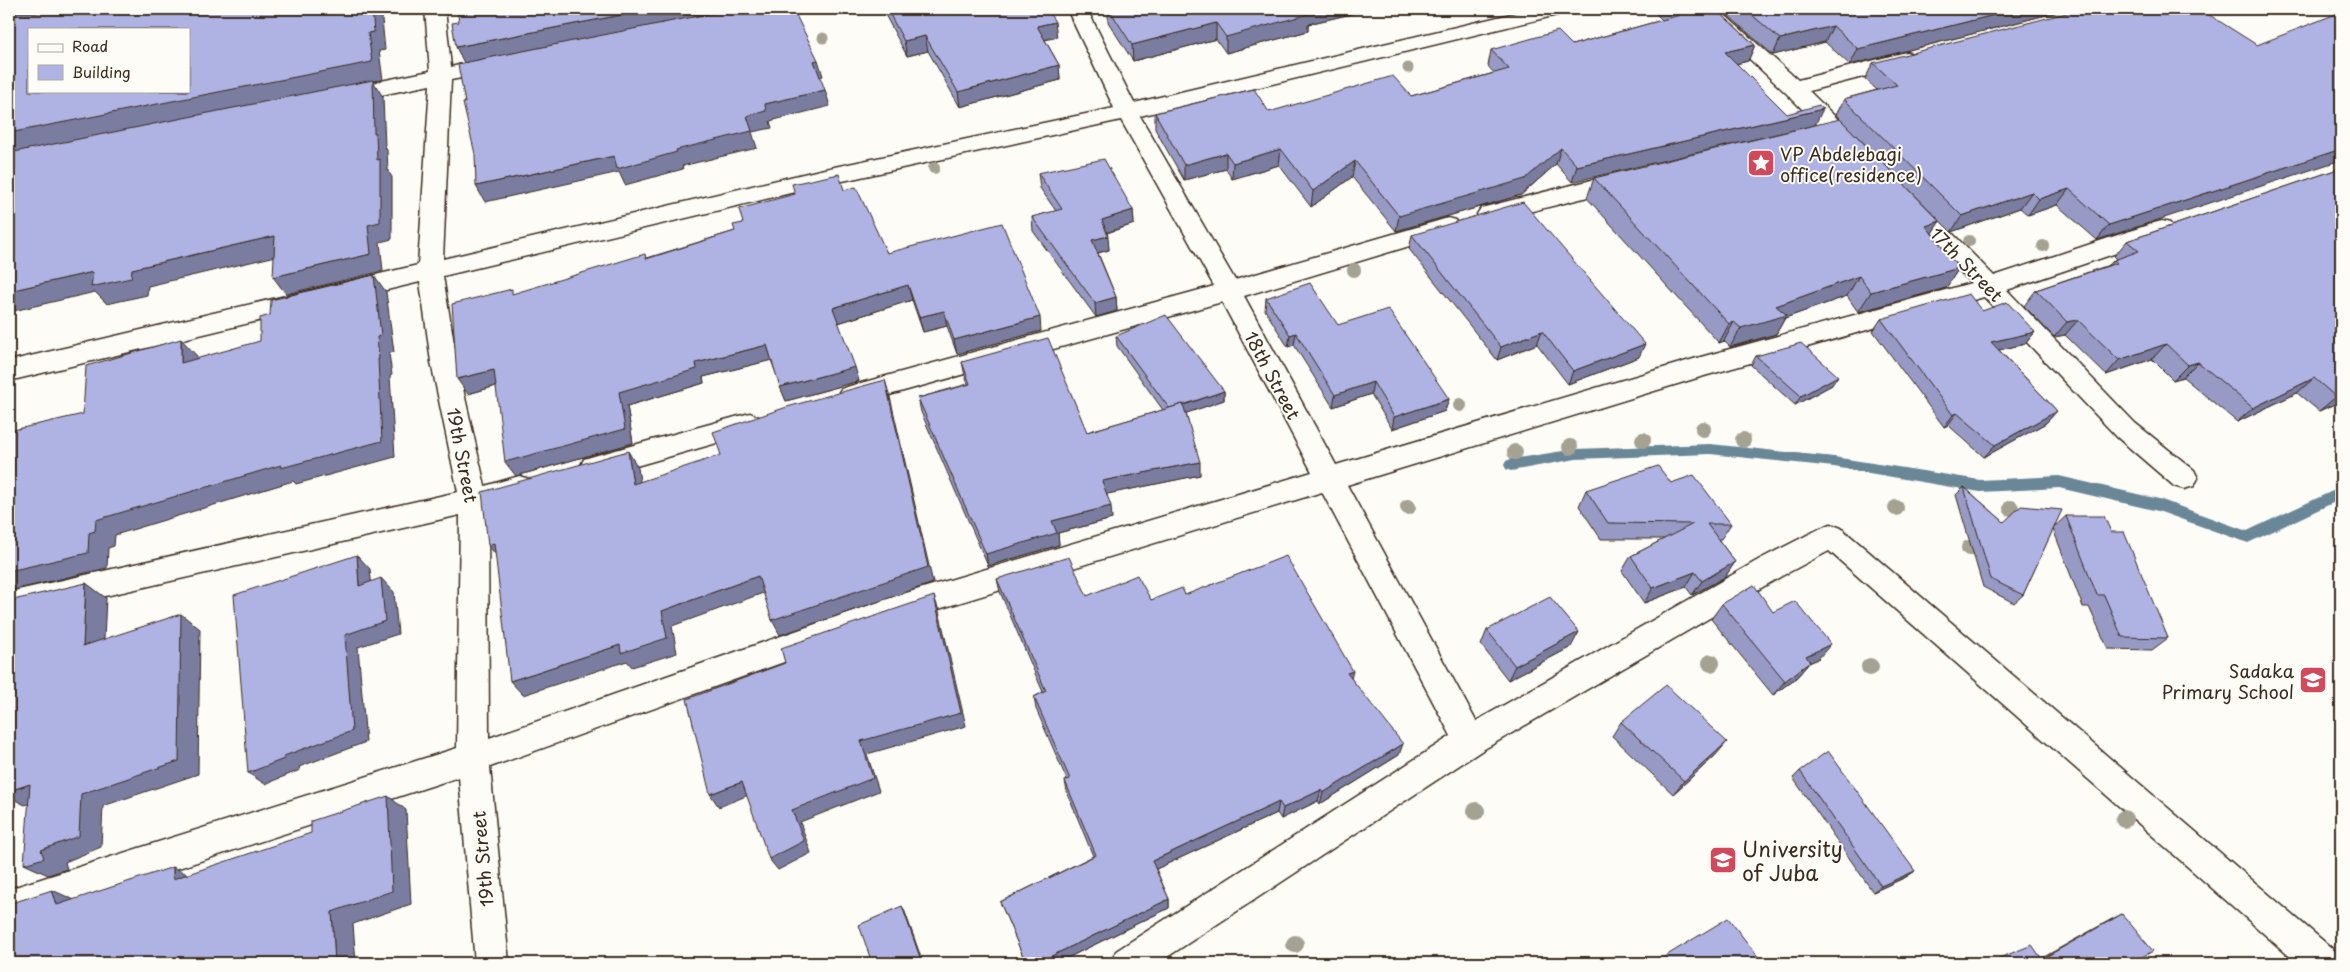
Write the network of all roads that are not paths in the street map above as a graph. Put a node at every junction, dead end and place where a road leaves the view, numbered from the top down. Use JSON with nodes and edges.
{"nodes":[{"id":1,"x":436,"y":9,"type":"edge"},
{"id":2,"x":1077,"y":9,"type":"edge"},
{"id":3,"x":1557,"y":9,"type":"edge"},
{"id":4,"x":1706,"y":9,"type":"edge"},
{"id":5,"x":1926,"y":54,"type":"edge"},
{"id":6,"x":479,"y":68,"type":"edge"},
{"id":7,"x":441,"y":76,"type":"junction"},
{"id":8,"x":1794,"y":88,"type":"junction"},
{"id":9,"x":324,"y":100,"type":"edge"},
{"id":10,"x":1127,"y":112,"type":"junction"},
{"id":11,"x":1835,"y":129,"type":"junction"},
{"id":12,"x":1806,"y":136,"type":"edge"},
{"id":13,"x":1871,"y":165,"type":"edge"},
{"id":14,"x":1646,"y":174,"type":"edge"},
{"id":15,"x":1891,"y":185,"type":"edge"},
{"id":16,"x":2187,"y":221,"type":"edge"},
{"id":17,"x":430,"y":269,"type":"junction"},
{"id":18,"x":1990,"y":287,"type":"junction"},
{"id":19,"x":1228,"y":291,"type":"junction"},
{"id":20,"x":9,"y":371,"type":"edge"},
{"id":21,"x":823,"y":404,"type":"edge"},
{"id":22,"x":776,"y":416,"type":"edge"},
{"id":23,"x":568,"y":474,"type":"edge"},
{"id":24,"x":2184,"y":478,"type":"dead end"},
{"id":25,"x":1329,"y":479,"type":"junction"},
{"id":26,"x":540,"y":482,"type":"edge"},
{"id":27,"x":474,"y":500,"type":"junction"},
{"id":28,"x":9,"y":605,"type":"edge"},
{"id":29,"x":1470,"y":741,"type":"junction"},
{"id":30,"x":472,"y":758,"type":"junction"},
{"id":31,"x":9,"y":906,"type":"edge"},
{"id":32,"x":492,"y":963,"type":"edge"},
{"id":33,"x":1128,"y":963,"type":"edge"},
{"id":34,"x":2323,"y":963,"type":"edge"}],
"edges":[{"from":1,"to":7,"type":"street","name":"19th Street"},
{"from":2,"to":10,"type":"street","name":"18th Street"},
{"from":3,"to":10,"type":"street"},
{"from":4,"to":8,"type":"street"},
{"from":5,"to":8,"type":"street"},
{"from":6,"to":7,"type":"street"},
{"from":7,"to":9,"type":"street"},
{"from":7,"to":17,"type":"street","name":"19th Street"},
{"from":8,"to":11,"type":"street"},
{"from":10,"to":17,"type":"street"},
{"from":10,"to":19,"type":"street","name":"18th Street"},
{"from":11,"to":12,"type":"street"},
{"from":11,"to":13,"type":"street"},
{"from":14,"to":19,"type":"street"},
{"from":15,"to":18,"type":"street","name":"17th Street"},
{"from":16,"to":18,"type":"street"},
{"from":17,"to":20,"type":"street"},
{"from":17,"to":27,"type":"street","name":"19th Street"},
{"from":18,"to":24,"type":"street","name":"17th Street"},
{"from":18,"to":25,"type":"street"},
{"from":19,"to":21,"type":"street"},
{"from":19,"to":25,"type":"street","name":"18th Street"},
{"from":22,"to":23,"type":"street"},
{"from":25,"to":29,"type":"street","name":"18th Street"},
{"from":25,"to":30,"type":"street"},
{"from":26,"to":27,"type":"street"},
{"from":27,"to":28,"type":"street"},
{"from":27,"to":30,"type":"street","name":"19th Street"},
{"from":29,"to":33,"type":"street"},
{"from":29,"to":34,"type":"street"},
{"from":30,"to":31,"type":"street"},
{"from":30,"to":32,"type":"street","name":"19th Street"}]}
